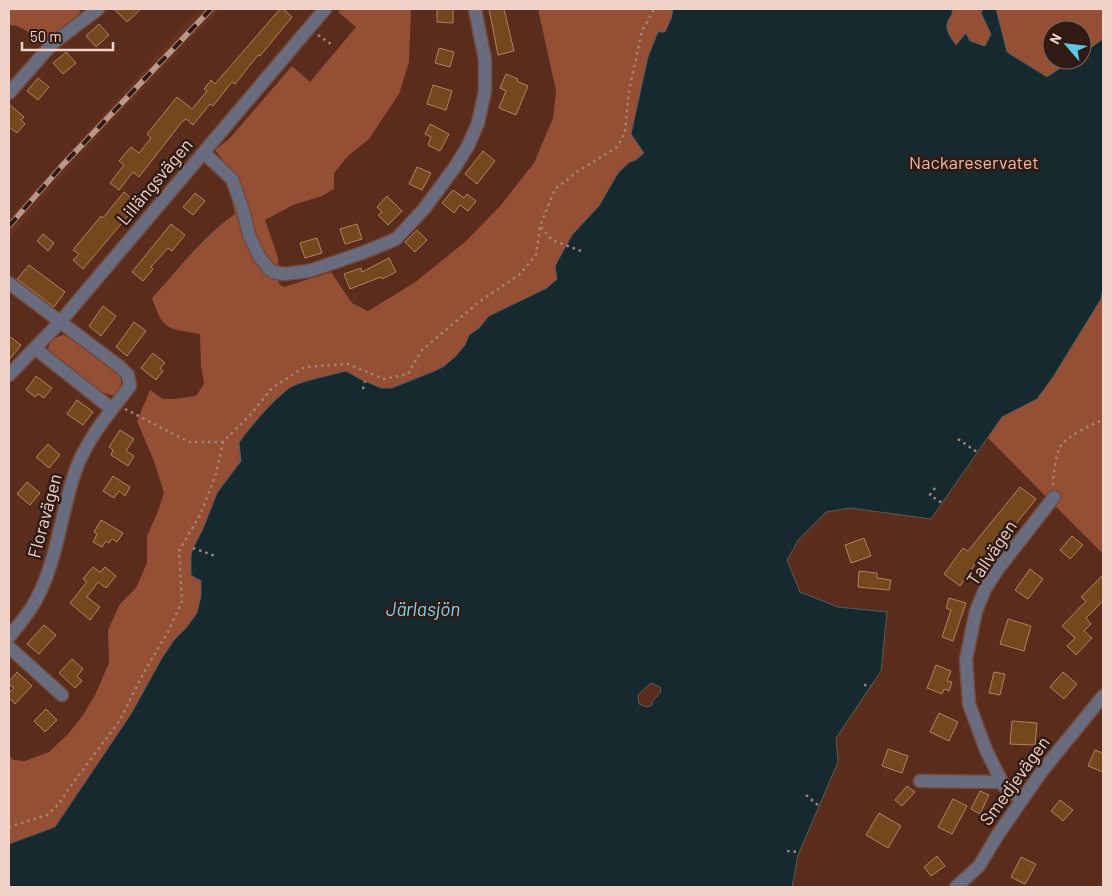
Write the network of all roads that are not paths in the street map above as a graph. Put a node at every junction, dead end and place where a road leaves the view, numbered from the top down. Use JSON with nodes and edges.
{"nodes":[{"id":1,"x":98,"y":9,"type":"edge"},
{"id":2,"x":325,"y":9,"type":"edge"},
{"id":3,"x":475,"y":9,"type":"edge"},
{"id":4,"x":9,"y":93,"type":"edge"},
{"id":5,"x":204,"y":153,"type":"junction"},
{"id":6,"x":9,"y":283,"type":"edge"},
{"id":7,"x":60,"y":322,"type":"junction"},
{"id":8,"x":36,"y":349,"type":"junction"},
{"id":9,"x":9,"y":375,"type":"edge"},
{"id":10,"x":113,"y":407,"type":"junction"},
{"id":11,"x":1054,"y":496,"type":"road end"},
{"id":12,"x":9,"y":637,"type":"edge"},
{"id":13,"x":9,"y":647,"type":"edge"},
{"id":14,"x":62,"y":695,"type":"dead end"},
{"id":15,"x":1103,"y":696,"type":"edge"},
{"id":16,"x":920,"y":781,"type":"dead end"},
{"id":17,"x":1002,"y":782,"type":"junction"},
{"id":18,"x":1022,"y":800,"type":"junction"},
{"id":19,"x":956,"y":887,"type":"edge"}],
"edges":[{"from":1,"to":4,"type":"street"},
{"from":2,"to":5,"type":"street","name":"Lillängsvägen"},
{"from":3,"to":5,"type":"street"},
{"from":5,"to":7,"type":"street","name":"Lillängsvägen"},
{"from":6,"to":7,"type":"street","name":"Floravägen"},
{"from":7,"to":8,"type":"street","name":"Lillängsvägen"},
{"from":7,"to":10,"type":"street","name":"Floravägen"},
{"from":8,"to":9,"type":"street","name":"Lillängsvägen"},
{"from":8,"to":10,"type":"street"},
{"from":10,"to":12,"type":"street","name":"Floravägen"},
{"from":11,"to":17,"type":"street","name":"Tallvägen"},
{"from":13,"to":14,"type":"street"},
{"from":15,"to":18,"type":"street","name":"Smedjevägen"},
{"from":16,"to":17,"type":"street"},
{"from":17,"to":18,"type":"street","name":"Tallvägen"},
{"from":18,"to":19,"type":"street","name":"Smedjevägen"}]}
